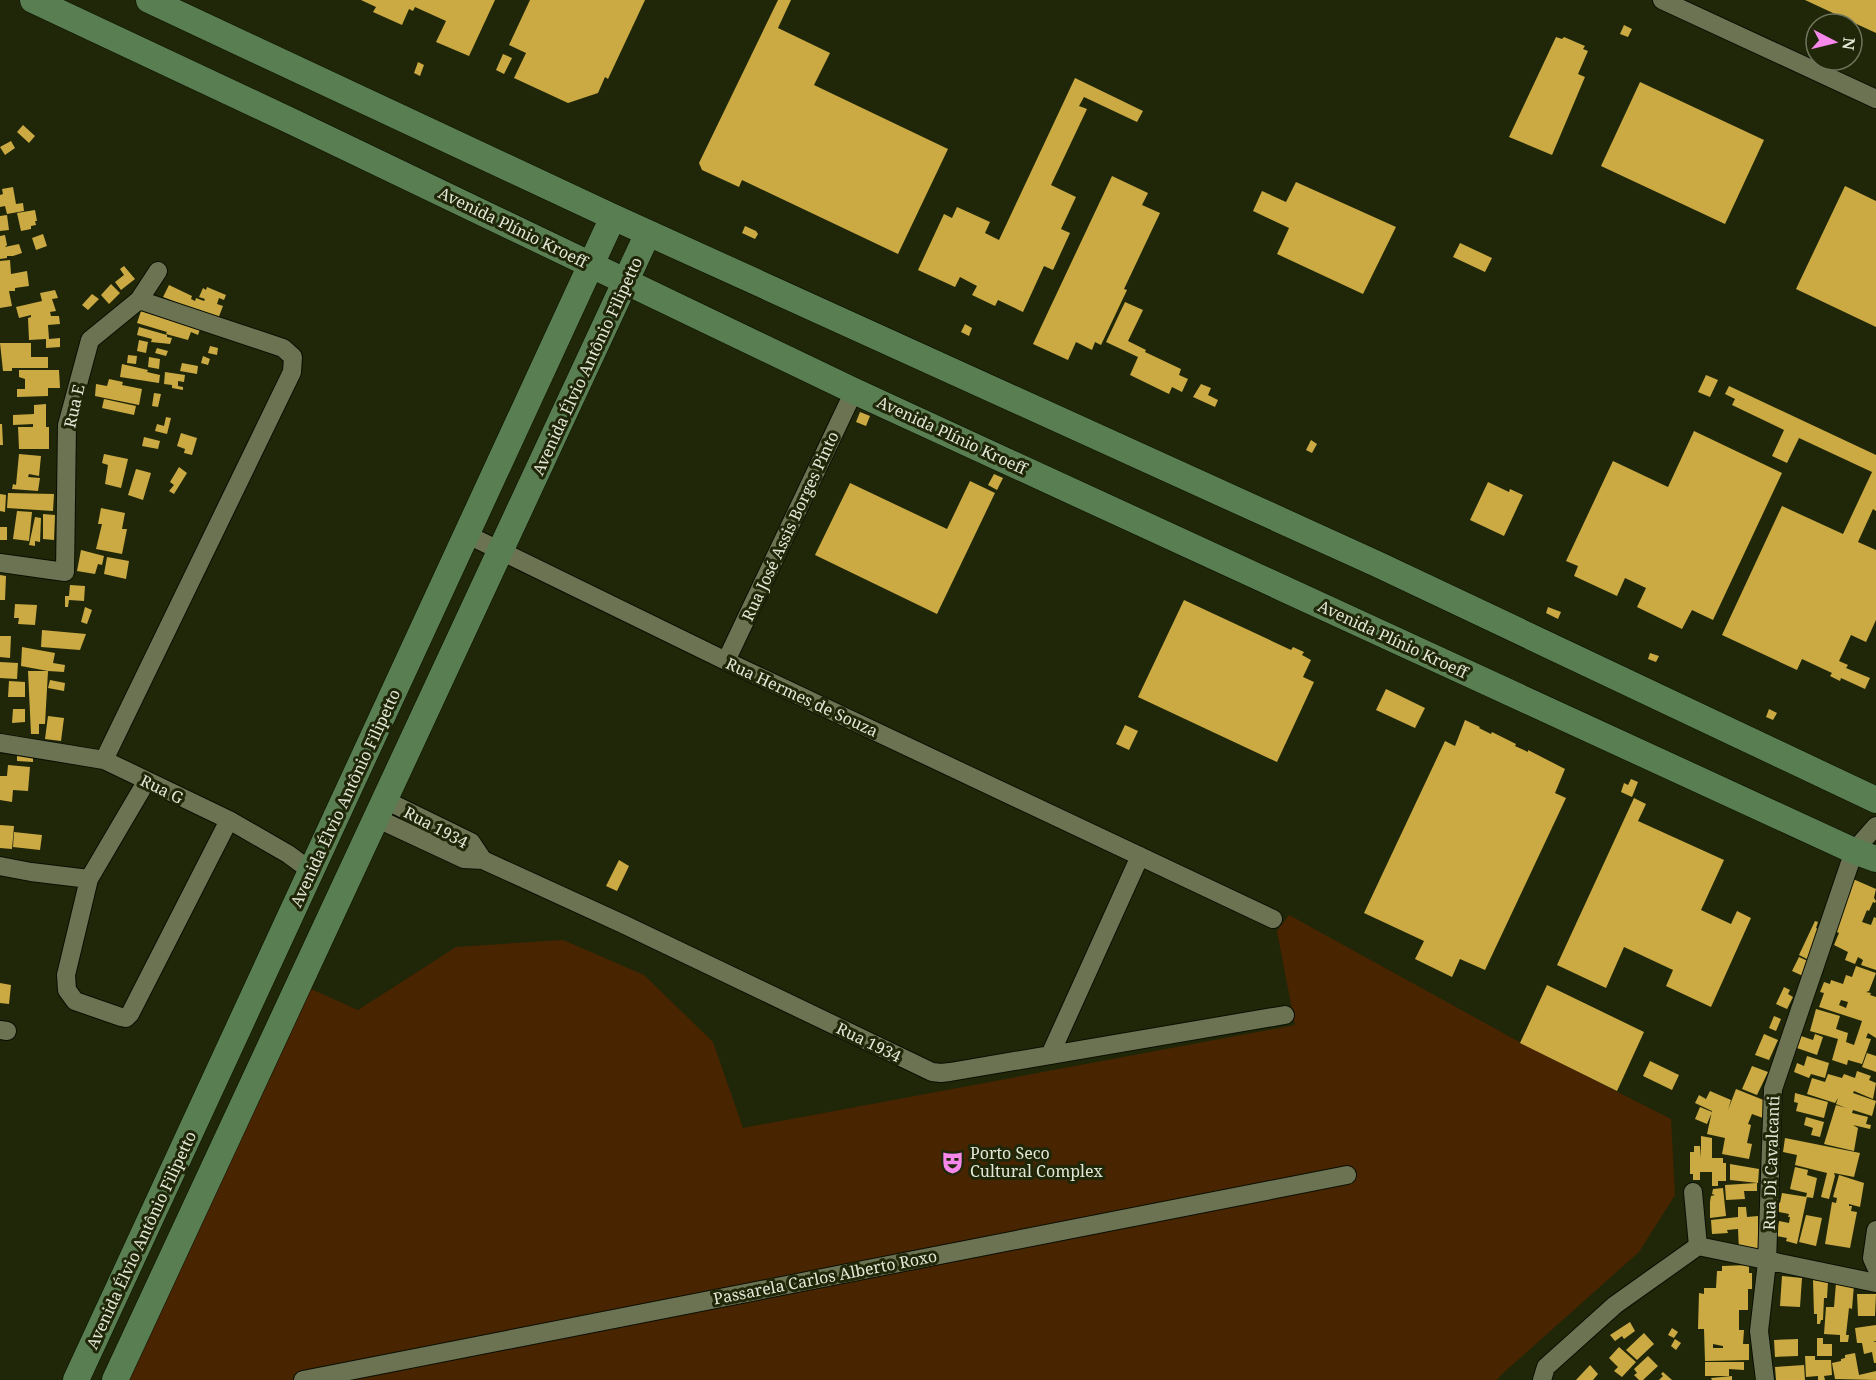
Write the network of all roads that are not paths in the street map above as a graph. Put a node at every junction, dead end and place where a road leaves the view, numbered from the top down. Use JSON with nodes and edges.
{"nodes":[{"id":1,"x":33,"y":0,"type":"edge"},
{"id":2,"x":149,"y":0,"type":"edge"},
{"id":3,"x":1662,"y":0,"type":"edge"},
{"id":4,"x":1876,"y":99,"type":"edge"},
{"id":5,"x":613,"y":217,"type":"junction"},
{"id":6,"x":648,"y":233,"type":"junction"},
{"id":7,"x":591,"y":264,"type":"junction"},
{"id":8,"x":158,"y":271,"type":"dead end"},
{"id":9,"x":626,"y":282,"type":"junction"},
{"id":10,"x":139,"y":300,"type":"junction"},
{"id":11,"x":855,"y":391,"type":"junction"},
{"id":12,"x":466,"y":534,"type":"junction"},
{"id":13,"x":501,"y":551,"type":"junction"},
{"id":14,"x":0,"y":563,"type":"edge"},
{"id":15,"x":726,"y":661,"type":"junction"},
{"id":16,"x":0,"y":742,"type":"edge"},
{"id":17,"x":104,"y":760,"type":"junction"},
{"id":18,"x":362,"y":761,"type":"junction"},
{"id":19,"x":146,"y":782,"type":"junction"},
{"id":20,"x":1876,"y":800,"type":"edge"},
{"id":21,"x":376,"y":807,"type":"junction"},
{"id":22,"x":229,"y":820,"type":"junction"},
{"id":23,"x":1876,"y":826,"type":"edge"},
{"id":24,"x":330,"y":829,"type":"junction"},
{"id":25,"x":1865,"y":855,"type":"edge"},
{"id":26,"x":1140,"y":856,"type":"junction"},
{"id":27,"x":0,"y":866,"type":"edge"},
{"id":28,"x":311,"y":872,"type":"junction"},
{"id":29,"x":89,"y":879,"type":"junction"},
{"id":30,"x":1274,"y":919,"type":"dead end"},
{"id":31,"x":1285,"y":1015,"type":"dead end"},
{"id":32,"x":1050,"y":1055,"type":"junction"},
{"id":33,"x":1347,"y":1175,"type":"dead end"},
{"id":34,"x":1693,"y":1192,"type":"dead end"},
{"id":35,"x":1876,"y":1230,"type":"edge"},
{"id":36,"x":1698,"y":1246,"type":"junction"},
{"id":37,"x":1767,"y":1262,"type":"junction"},
{"id":38,"x":1876,"y":1267,"type":"edge"},
{"id":39,"x":1876,"y":1283,"type":"edge"},
{"id":40,"x":76,"y":1380,"type":"edge"},
{"id":41,"x":115,"y":1380,"type":"edge"},
{"id":42,"x":303,"y":1380,"type":"edge"},
{"id":43,"x":1542,"y":1380,"type":"edge"},
{"id":44,"x":1765,"y":1380,"type":"edge"}],
"edges":[{"from":1,"to":7,"type":"main road","name":"Avenida Plínio Kroeff"},
{"from":2,"to":5,"type":"main road"},
{"from":3,"to":4,"type":"street"},
{"from":5,"to":6,"type":"main road"},
{"from":5,"to":7,"type":"main road","name":"Avenida Élvio Antônio Filipetto"},
{"from":6,"to":9,"type":"main road","name":"Avenida Élvio Antônio Filipetto"},
{"from":6,"to":20,"type":"main road"},
{"from":7,"to":9,"type":"main road","name":"Avenida Plínio Kroeff"},
{"from":7,"to":12,"type":"main road","name":"Avenida Élvio Antônio Filipetto"},
{"from":8,"to":10,"type":"street","name":"Rua E"},
{"from":9,"to":11,"type":"main road","name":"Avenida Plínio Kroeff"},
{"from":9,"to":13,"type":"main road","name":"Avenida Élvio Antônio Filipetto"},
{"from":10,"to":14,"type":"street","name":"Rua E"},
{"from":10,"to":17,"type":"street"},
{"from":11,"to":15,"type":"street","name":"Rua José Assis Borges Pinto"},
{"from":11,"to":25,"type":"main road","name":"Avenida Plínio Kroeff"},
{"from":12,"to":13,"type":"street","name":"Rua Hermes de Souza"},
{"from":12,"to":18,"type":"main road","name":"Avenida Élvio Antônio Filipetto"},
{"from":13,"to":15,"type":"street","name":"Rua Hermes de Souza"},
{"from":13,"to":21,"type":"main road","name":"Avenida Élvio Antônio Filipetto"},
{"from":15,"to":26,"type":"street","name":"Rua Hermes de Souza"},
{"from":16,"to":17,"type":"street","name":"Rua G"},
{"from":17,"to":19,"type":"street","name":"Rua G"},
{"from":18,"to":21,"type":"main road"},
{"from":18,"to":24,"type":"main road","name":"Avenida Élvio Antônio Filipetto"},
{"from":19,"to":22,"type":"street","name":"Rua G"},
{"from":19,"to":29,"type":"street"},
{"from":21,"to":24,"type":"main road"},
{"from":21,"to":32,"type":"street","name":"Rua 1934"},
{"from":21,"to":41,"type":"main road","name":"Avenida Élvio Antônio Filipetto"},
{"from":22,"to":28,"type":"street","name":"Rua G"},
{"from":22,"to":29,"type":"street"},
{"from":23,"to":25,"type":"street"},
{"from":24,"to":28,"type":"main road","name":"Avenida Élvio Antônio Filipetto"},
{"from":25,"to":37,"type":"street","name":"Rua Di Cavalcanti"},
{"from":26,"to":30,"type":"street","name":"Rua Hermes de Souza"},
{"from":26,"to":32,"type":"street"},
{"from":27,"to":29,"type":"street"},
{"from":28,"to":40,"type":"main road","name":"Avenida Élvio Antônio Filipetto"},
{"from":31,"to":32,"type":"street","name":"Rua 1934"},
{"from":33,"to":42,"type":"street","name":"Passarela Carlos Alberto Roxo"},
{"from":34,"to":36,"type":"street"},
{"from":35,"to":38,"type":"street"},
{"from":36,"to":37,"type":"street"},
{"from":36,"to":43,"type":"street"},
{"from":37,"to":39,"type":"street"},
{"from":37,"to":44,"type":"street","name":"Rua Di Cavalcanti"}]}
